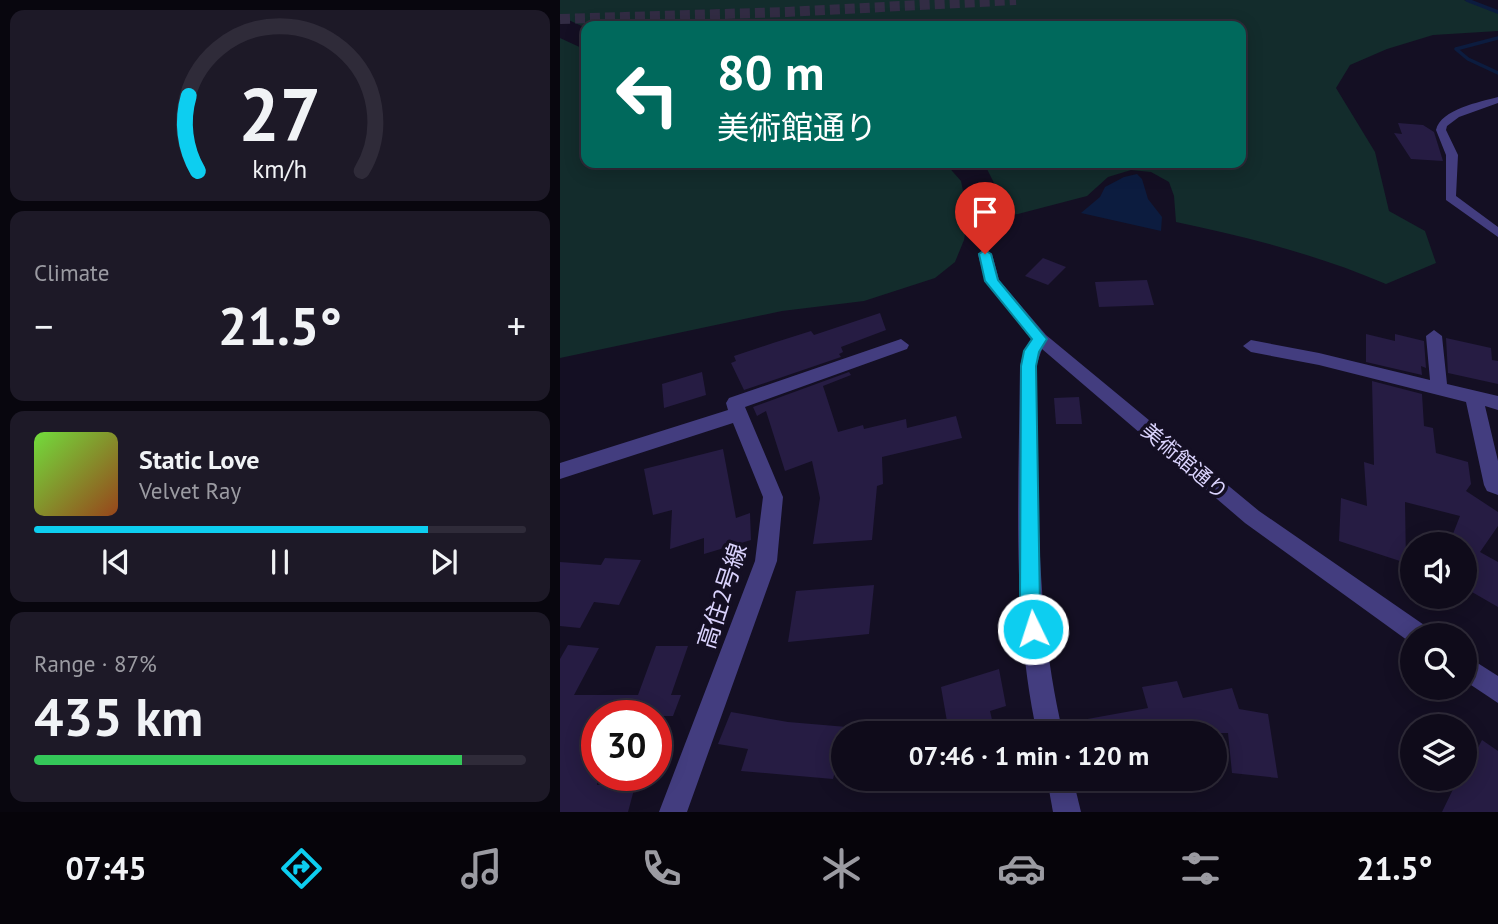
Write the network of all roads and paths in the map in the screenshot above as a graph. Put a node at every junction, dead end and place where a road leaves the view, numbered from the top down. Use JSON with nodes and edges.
{"nodes":[{"id":1,"x":1498,"y":100,"type":"edge"},
{"id":2,"x":1498,"y":233,"type":"edge"},
{"id":3,"x":985,"y":254,"type":"dead end"},
{"id":4,"x":1434,"y":336,"type":"dead end"},
{"id":5,"x":1040,"y":339,"type":"junction"},
{"id":6,"x":901,"y":345,"type":"dead end"},
{"id":7,"x":1251,"y":346,"type":"dead end"},
{"id":8,"x":1439,"y":388,"type":"junction"},
{"id":9,"x":1474,"y":397,"type":"junction"},
{"id":10,"x":1498,"y":403,"type":"edge"},
{"id":11,"x":738,"y":414,"type":"junction"},
{"id":12,"x":560,"y":471,"type":"edge"},
{"id":13,"x":1498,"y":487,"type":"edge"},
{"id":14,"x":1402,"y":623,"type":"edge"},
{"id":15,"x":1477,"y":676,"type":"edge"},
{"id":16,"x":1498,"y":691,"type":"edge"},
{"id":17,"x":1047,"y":721,"type":"edge"},
{"id":18,"x":1063,"y":791,"type":"edge"},
{"id":19,"x":673,"y":812,"type":"edge"},
{"id":20,"x":1067,"y":812,"type":"edge"}],
"edges":[{"from":1,"to":2,"type":"street"},
{"from":3,"to":5,"type":"street","name":"美術館通り"},
{"from":4,"to":8,"type":"street"},
{"from":5,"to":14,"type":"street","name":"美術館通り"},
{"from":5,"to":17,"type":"street"},
{"from":6,"to":11,"type":"street"},
{"from":7,"to":8,"type":"street"},
{"from":8,"to":9,"type":"street"},
{"from":9,"to":10,"type":"street"},
{"from":9,"to":13,"type":"street"},
{"from":11,"to":12,"type":"street"},
{"from":11,"to":19,"type":"street","name":"高住2号線"},
{"from":15,"to":16,"type":"street"},
{"from":18,"to":20,"type":"street"}]}
